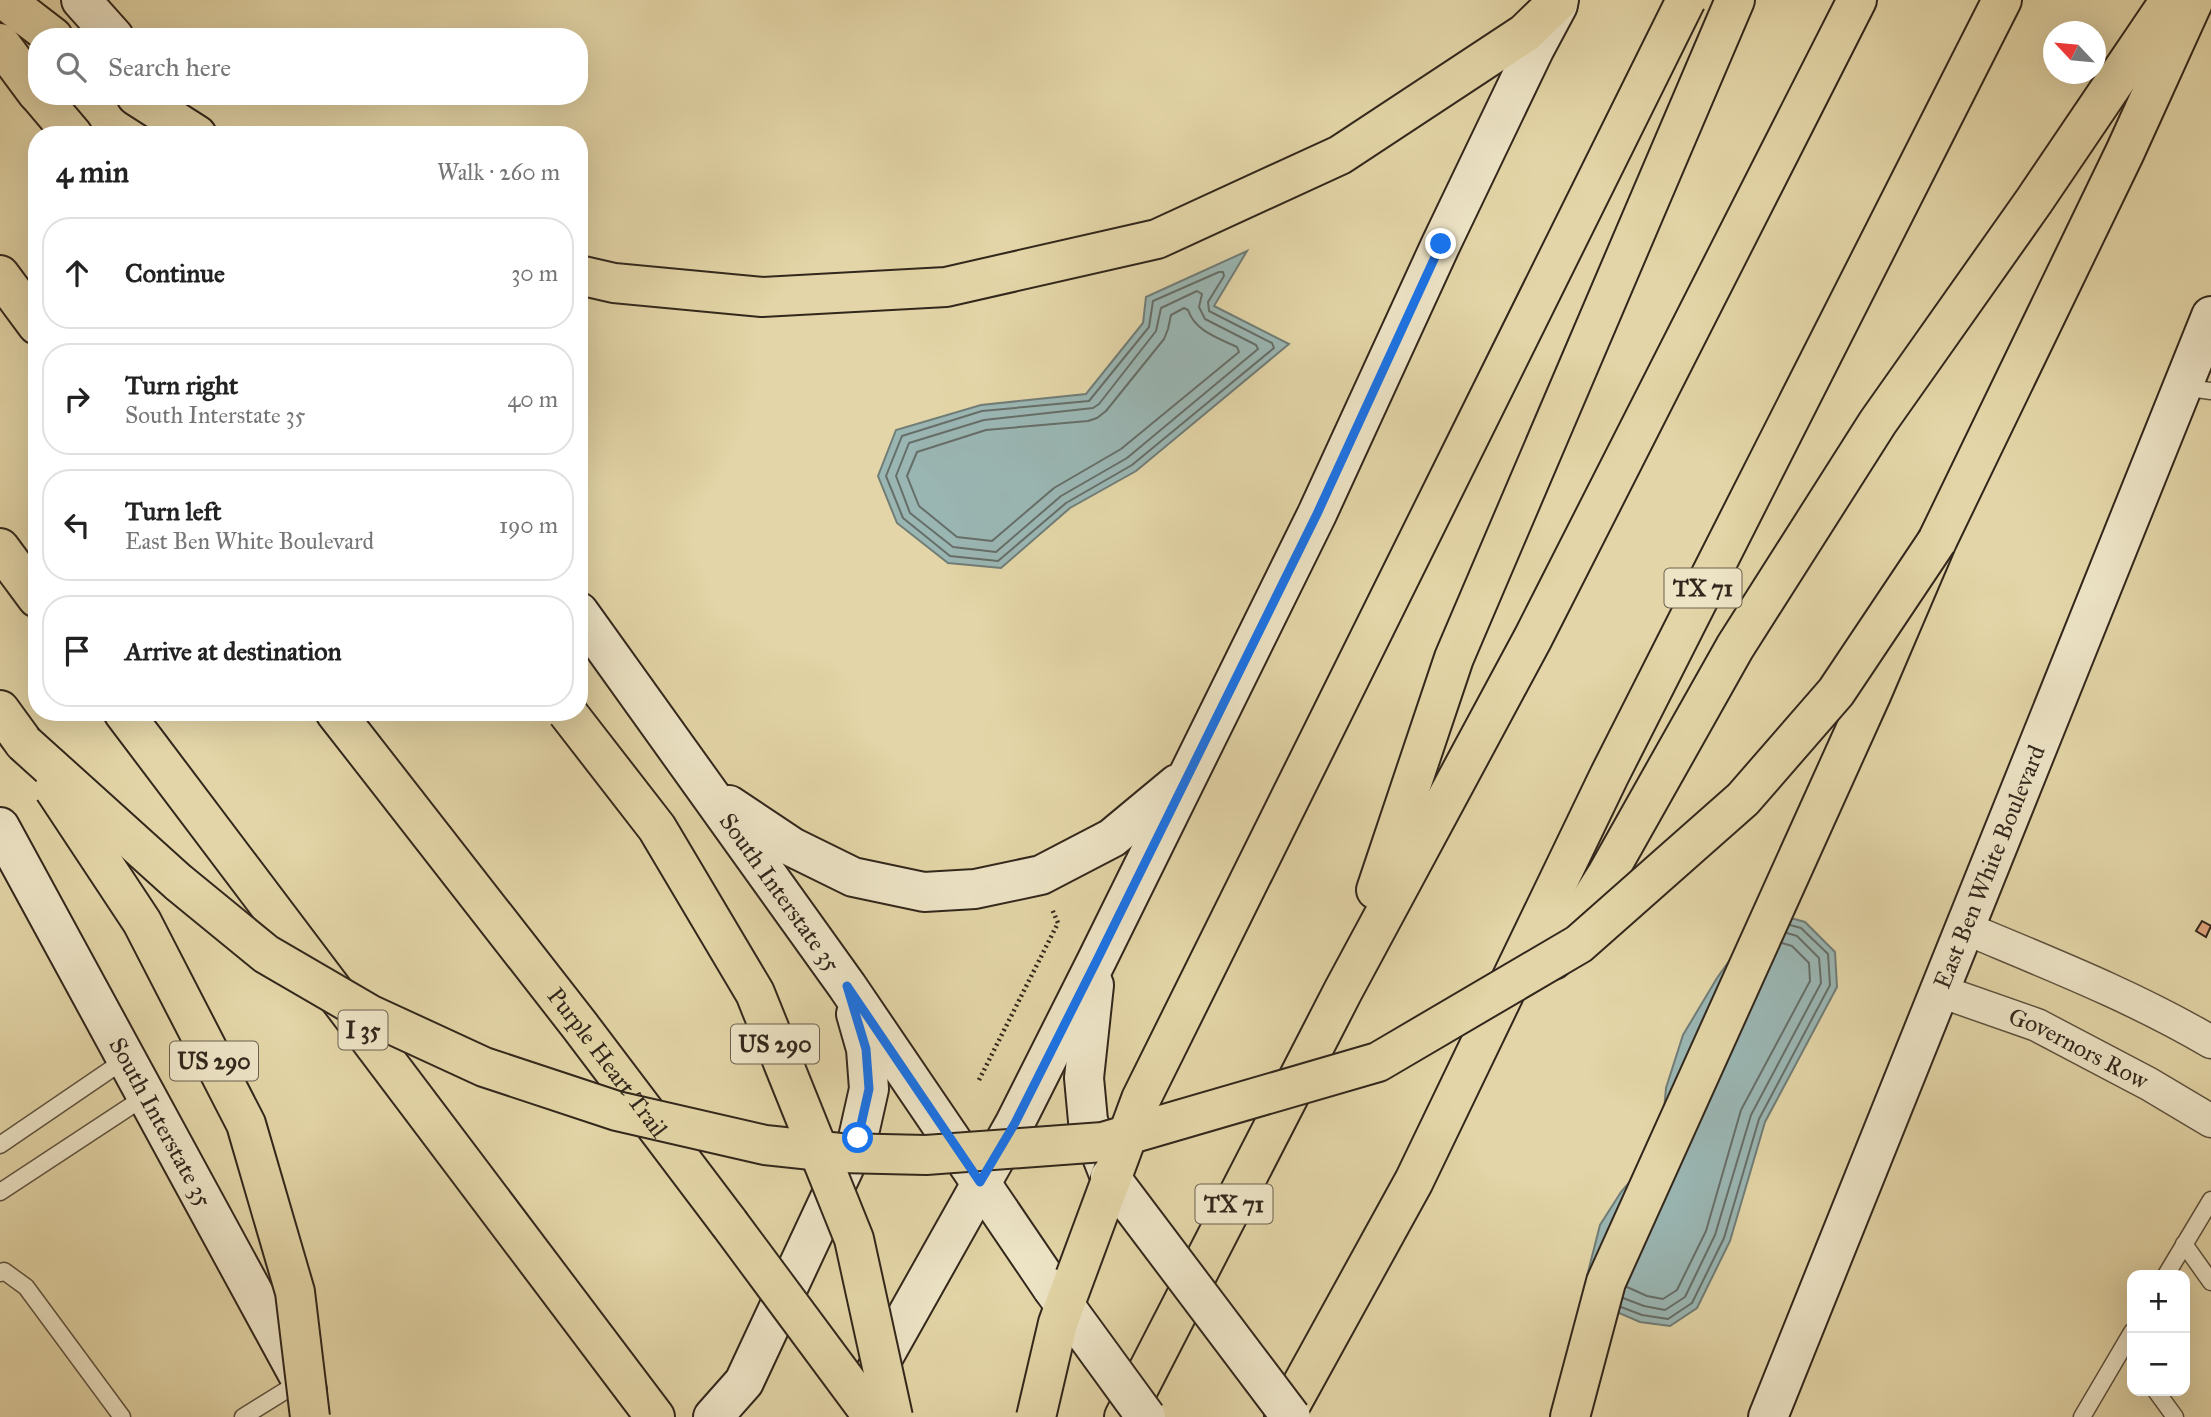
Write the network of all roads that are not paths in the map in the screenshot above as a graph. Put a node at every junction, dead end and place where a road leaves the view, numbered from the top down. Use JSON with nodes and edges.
{"nodes":[{"id":1,"x":5,"y":0,"type":"edge"},
{"id":2,"x":81,"y":0,"type":"edge"},
{"id":3,"x":1560,"y":0,"type":"edge"},
{"id":4,"x":1686,"y":0,"type":"edge"},
{"id":5,"x":1735,"y":0,"type":"edge"},
{"id":6,"x":1857,"y":0,"type":"edge"},
{"id":7,"x":2003,"y":0,"type":"edge"},
{"id":8,"x":2169,"y":0,"type":"edge"},
{"id":9,"x":2194,"y":0,"type":"edge"},
{"id":10,"x":42,"y":28,"type":"edge"},
{"id":11,"x":106,"y":28,"type":"edge"},
{"id":12,"x":0,"y":43,"type":"edge"},
{"id":13,"x":28,"y":81,"type":"edge"},
{"id":14,"x":47,"y":105,"type":"edge"},
{"id":15,"x":150,"y":105,"type":"edge"},
{"id":16,"x":174,"y":105,"type":"edge"},
{"id":17,"x":65,"y":126,"type":"edge"},
{"id":18,"x":184,"y":126,"type":"edge"},
{"id":19,"x":192,"y":126,"type":"edge"},
{"id":20,"x":0,"y":275,"type":"edge"},
{"id":21,"x":588,"y":277,"type":"edge"},
{"id":22,"x":28,"y":312,"type":"edge"},
{"id":23,"x":2211,"y":316,"type":"edge"},
{"id":24,"x":2197,"y":389,"type":"edge"},
{"id":25,"x":1937,"y":541,"type":"junction"},
{"id":26,"x":0,"y":548,"type":"edge"},
{"id":27,"x":28,"y":586,"type":"edge"},
{"id":28,"x":588,"y":624,"type":"edge"},
{"id":29,"x":0,"y":710,"type":"edge"},
{"id":30,"x":130,"y":721,"type":"edge"},
{"id":31,"x":342,"y":721,"type":"edge"},
{"id":32,"x":574,"y":721,"type":"edge"},
{"id":33,"x":24,"y":743,"type":"junction"},
{"id":34,"x":1189,"y":773,"type":"junction"},
{"id":35,"x":709,"y":792,"type":"junction"},
{"id":36,"x":0,"y":827,"type":"edge"},
{"id":37,"x":1965,"y":928,"type":"junction"},
{"id":38,"x":1096,"y":962,"type":"junction"},
{"id":39,"x":847,"y":986,"type":"junction"},
{"id":40,"x":1343,"y":991,"type":"junction"},
{"id":41,"x":1940,"y":991,"type":"junction"},
{"id":42,"x":2211,"y":1042,"type":"edge"},
{"id":43,"x":126,"y":1059,"type":"junction"},
{"id":44,"x":146,"y":1096,"type":"junction"},
{"id":45,"x":2211,"y":1121,"type":"edge"},
{"id":46,"x":0,"y":1145,"type":"edge"},
{"id":47,"x":1414,"y":1181,"type":"junction"},
{"id":48,"x":980,"y":1182,"type":"junction"},
{"id":49,"x":0,"y":1192,"type":"edge"},
{"id":50,"x":2211,"y":1200,"type":"edge"},
{"id":51,"x":2184,"y":1244,"type":"junction"},
{"id":52,"x":1,"y":1267,"type":"edge"},
{"id":53,"x":2169,"y":1270,"type":"edge"},
{"id":54,"x":2211,"y":1282,"type":"edge"},
{"id":55,"x":2127,"y":1355,"type":"edge"},
{"id":56,"x":2160,"y":1396,"type":"edge"},
{"id":57,"x":306,"y":1399,"type":"edge"},
{"id":58,"x":122,"y":1417,"type":"edge"},
{"id":59,"x":243,"y":1417,"type":"edge"},
{"id":60,"x":321,"y":1417,"type":"edge"},
{"id":61,"x":655,"y":1417,"type":"edge"},
{"id":62,"x":713,"y":1417,"type":"edge"},
{"id":63,"x":849,"y":1417,"type":"edge"},
{"id":64,"x":873,"y":1417,"type":"edge"},
{"id":65,"x":893,"y":1417,"type":"edge"},
{"id":66,"x":1036,"y":1417,"type":"edge"},
{"id":67,"x":1124,"y":1417,"type":"edge"},
{"id":68,"x":1146,"y":1417,"type":"edge"},
{"id":69,"x":1284,"y":1417,"type":"edge"},
{"id":70,"x":1291,"y":1417,"type":"edge"},
{"id":71,"x":1570,"y":1417,"type":"edge"},
{"id":72,"x":1768,"y":1417,"type":"edge"},
{"id":73,"x":2082,"y":1417,"type":"edge"},
{"id":74,"x":2175,"y":1417,"type":"edge"}],
"edges":[{"from":1,"to":10,"type":"highway"},
{"from":2,"to":11,"type":"main road"},
{"from":3,"to":21,"type":"highway"},
{"from":3,"to":34,"type":"main road"},
{"from":4,"to":66,"type":"highway","bridge":true},
{"from":5,"to":40,"type":"highway"},
{"from":6,"to":40,"type":"highway","number":"TX 71"},
{"from":7,"to":47,"type":"highway","number":"TX 71"},
{"from":8,"to":47,"type":"highway"},
{"from":9,"to":25,"type":"highway"},
{"from":12,"to":13,"type":"highway"},
{"from":14,"to":17,"type":"highway"},
{"from":15,"to":18,"type":"highway"},
{"from":16,"to":19,"type":"main road"},
{"from":20,"to":22,"type":"highway"},
{"from":23,"to":24,"type":"main road","name":"East Ben White Boulevard"},
{"from":24,"to":37,"type":"main road","name":"East Ben White Boulevard"},
{"from":25,"to":33,"type":"highway","bridge":true},
{"from":25,"to":71,"type":"highway","bridge":true},
{"from":26,"to":27,"type":"highway"},
{"from":28,"to":35,"type":"main road","name":"South Interstate 35"},
{"from":29,"to":33,"type":"highway","number":"US 290"},
{"from":30,"to":61,"type":"highway","number":"I 35"},
{"from":31,"to":64,"type":"highway","name":"Purple Heart Trail","bridge":true},
{"from":32,"to":65,"type":"highway","number":"US 290","bridge":true},
{"from":33,"to":57,"type":"highway","number":"US 290","bridge":true},
{"from":34,"to":35,"type":"main road"},
{"from":34,"to":38,"type":"main road"},
{"from":35,"to":39,"type":"main road","name":"South Interstate 35"},
{"from":36,"to":43,"type":"main road","name":"South Interstate 35"},
{"from":37,"to":41,"type":"main road","name":"East Ben White Boulevard"},
{"from":37,"to":42,"type":"street"},
{"from":38,"to":48,"type":"main road"},
{"from":38,"to":70,"type":"main road","bridge":true},
{"from":39,"to":48,"type":"main road","name":"South Interstate 35"},
{"from":39,"to":62,"type":"main road"},
{"from":40,"to":67,"type":"highway","number":"TX 71"},
{"from":41,"to":45,"type":"street","name":"Governors Row"},
{"from":41,"to":72,"type":"main road","name":"East Ben White Boulevard"},
{"from":43,"to":44,"type":"main road","name":"South Interstate 35"},
{"from":43,"to":46,"type":"lane"},
{"from":44,"to":49,"type":"lane"},
{"from":44,"to":57,"type":"main road","name":"South Interstate 35"},
{"from":47,"to":69,"type":"highway","number":"TX 71"},
{"from":48,"to":63,"type":"main road"},
{"from":48,"to":68,"type":"main road","name":"South Interstate 35","bridge":true},
{"from":50,"to":51,"type":"lane"},
{"from":51,"to":53,"type":"lane"},
{"from":51,"to":54,"type":"lane"},
{"from":52,"to":58,"type":"lane"},
{"from":55,"to":73,"type":"lane"},
{"from":56,"to":74,"type":"lane"},
{"from":57,"to":59,"type":"lane"},
{"from":57,"to":60,"type":"main road","name":"South Interstate 35"}]}
